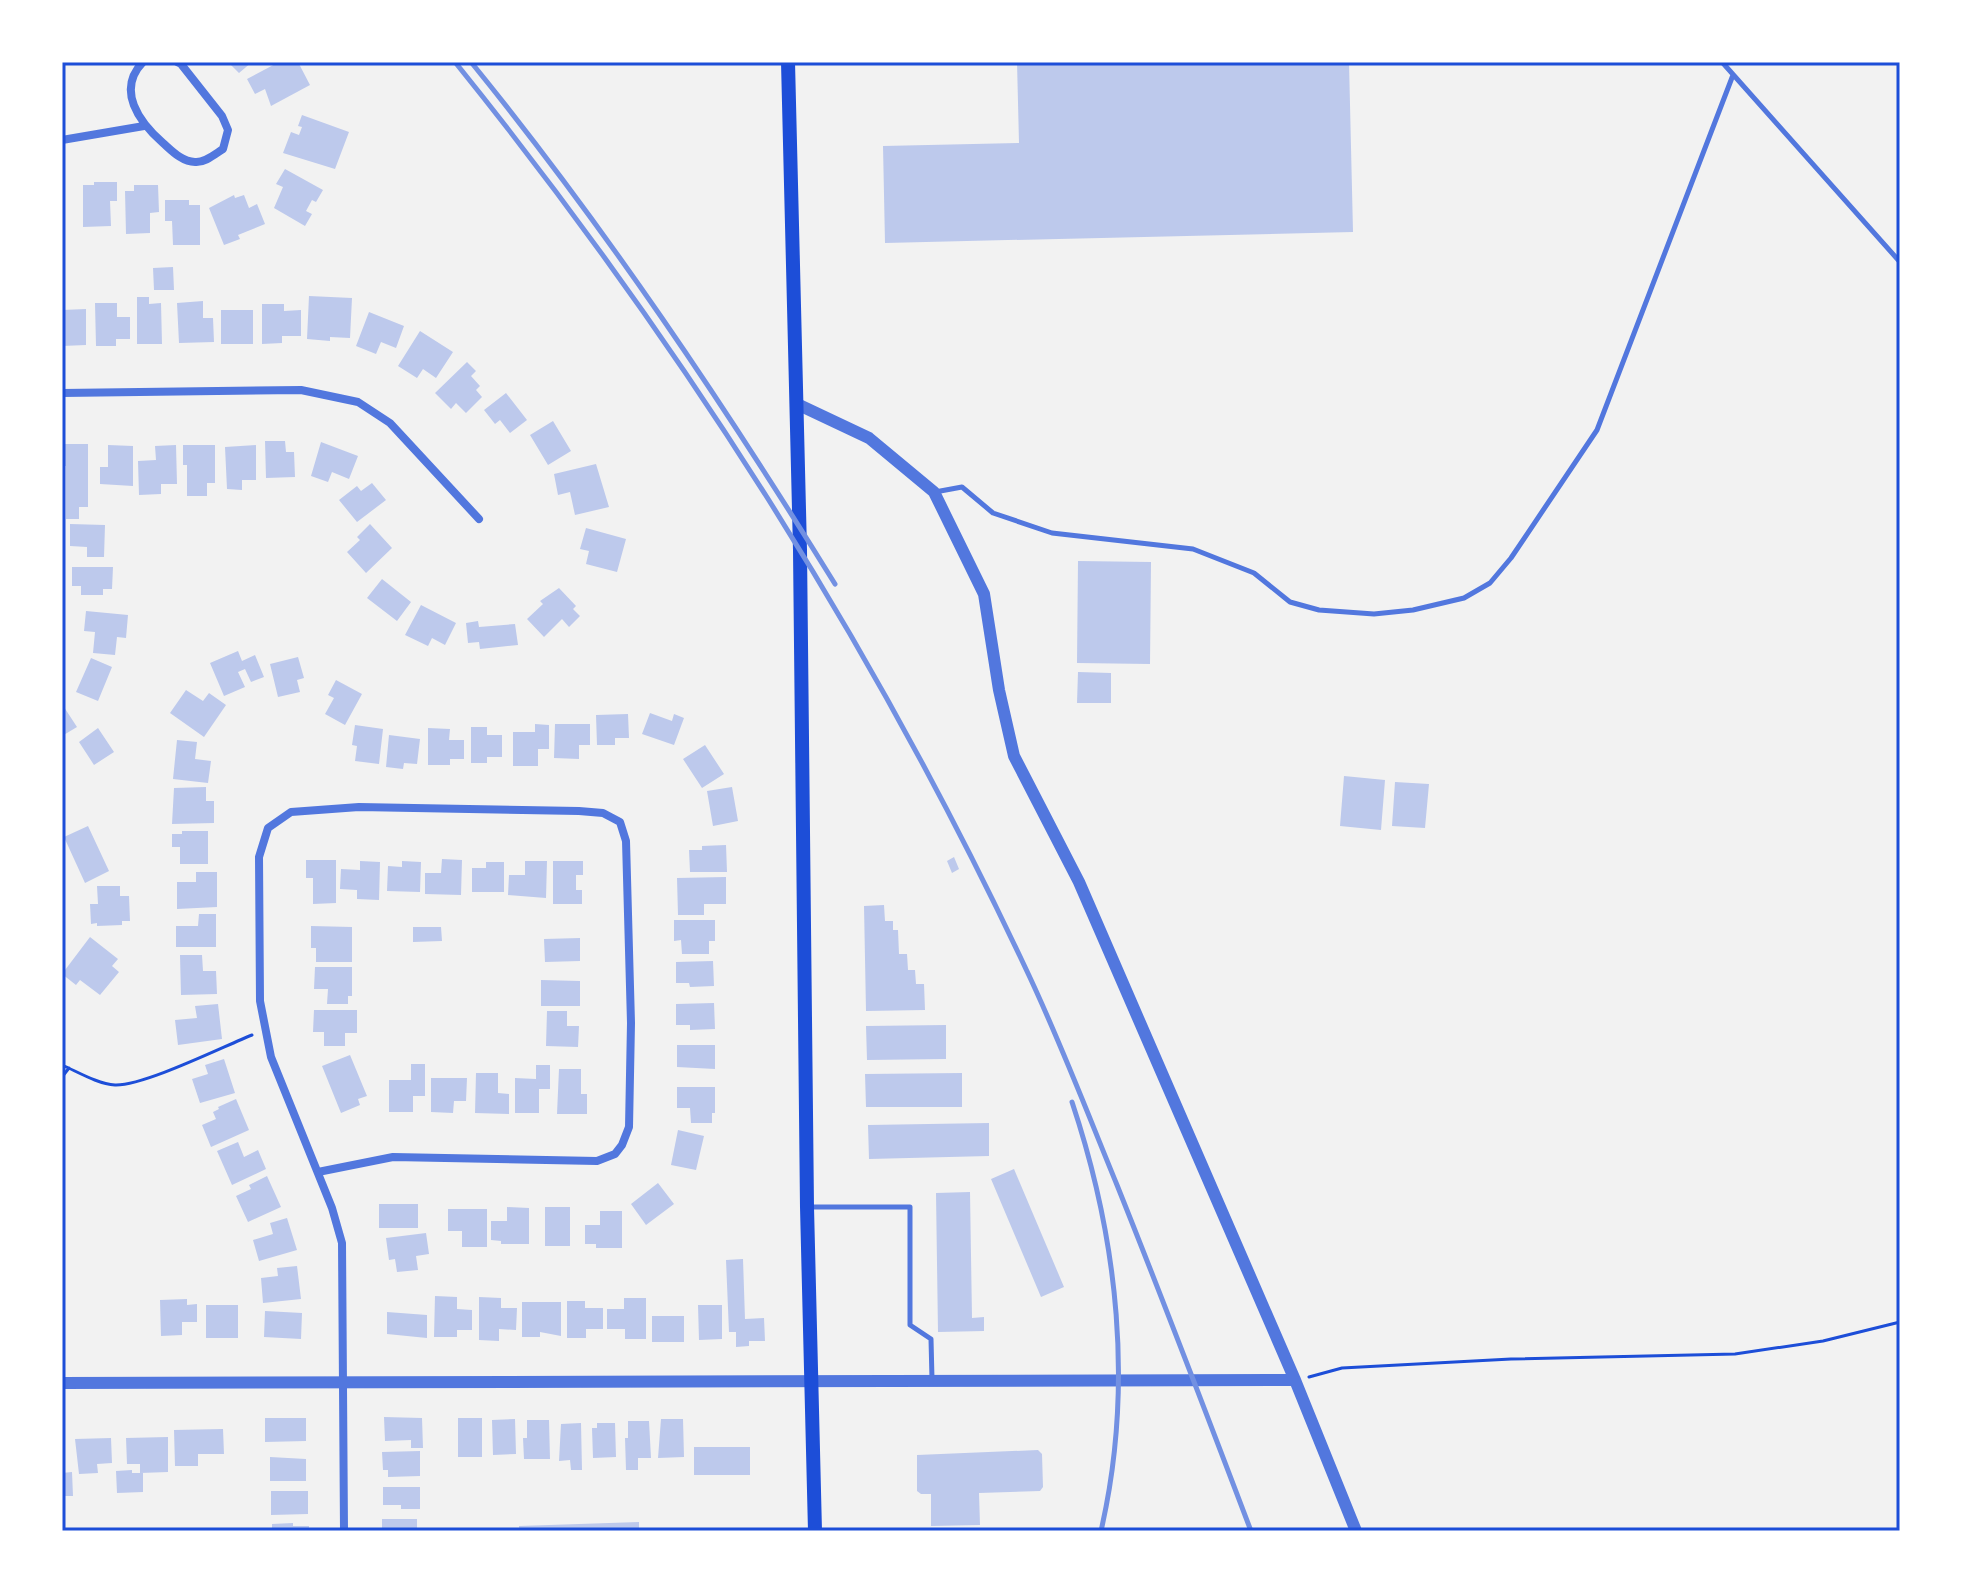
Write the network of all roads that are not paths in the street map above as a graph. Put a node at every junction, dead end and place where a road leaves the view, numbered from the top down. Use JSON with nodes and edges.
{"nodes":[{"id":1,"x":143,"y":62,"type":"edge"},
{"id":2,"x":177,"y":62,"type":"edge"},
{"id":3,"x":788,"y":62,"type":"edge"},
{"id":4,"x":1722,"y":62,"type":"edge"},
{"id":5,"x":1733,"y":75,"type":"junction"},
{"id":6,"x":144,"y":126,"type":"junction"},
{"id":7,"x":62,"y":140,"type":"edge"},
{"id":8,"x":1900,"y":262,"type":"edge"},
{"id":9,"x":62,"y":393,"type":"edge"},
{"id":10,"x":797,"y":404,"type":"junction"},
{"id":11,"x":934,"y":492,"type":"junction"},
{"id":12,"x":479,"y":519,"type":"dead end"},
{"id":13,"x":318,"y":1172,"type":"junction"},
{"id":14,"x":807,"y":1207,"type":"junction"},
{"id":15,"x":810,"y":1380,"type":"junction"},
{"id":16,"x":1295,"y":1380,"type":"junction"},
{"id":17,"x":344,"y":1381,"type":"junction"},
{"id":18,"x":932,"y":1381,"type":"junction"},
{"id":19,"x":62,"y":1383,"type":"edge"},
{"id":20,"x":344,"y":1531,"type":"edge"},
{"id":21,"x":815,"y":1531,"type":"edge"},
{"id":22,"x":1356,"y":1531,"type":"edge"}],
"edges":[{"from":1,"to":6,"type":"street"},
{"from":2,"to":6,"type":"street"},
{"from":3,"to":10,"type":"main road"},
{"from":4,"to":5,"type":"lane"},
{"from":5,"to":8,"type":"lane"},
{"from":5,"to":11,"type":"lane"},
{"from":6,"to":7,"type":"street"},
{"from":9,"to":12,"type":"street"},
{"from":10,"to":11,"type":"street"},
{"from":10,"to":14,"type":"main road"},
{"from":11,"to":16,"type":"street"},
{"from":13,"to":13,"type":"street"},
{"from":13,"to":17,"type":"street"},
{"from":14,"to":15,"type":"main road"},
{"from":14,"to":18,"type":"lane"},
{"from":15,"to":17,"type":"street"},
{"from":15,"to":18,"type":"street"},
{"from":15,"to":21,"type":"main road"},
{"from":16,"to":18,"type":"street"},
{"from":16,"to":22,"type":"street"},
{"from":17,"to":19,"type":"street"},
{"from":17,"to":20,"type":"street"}]}
